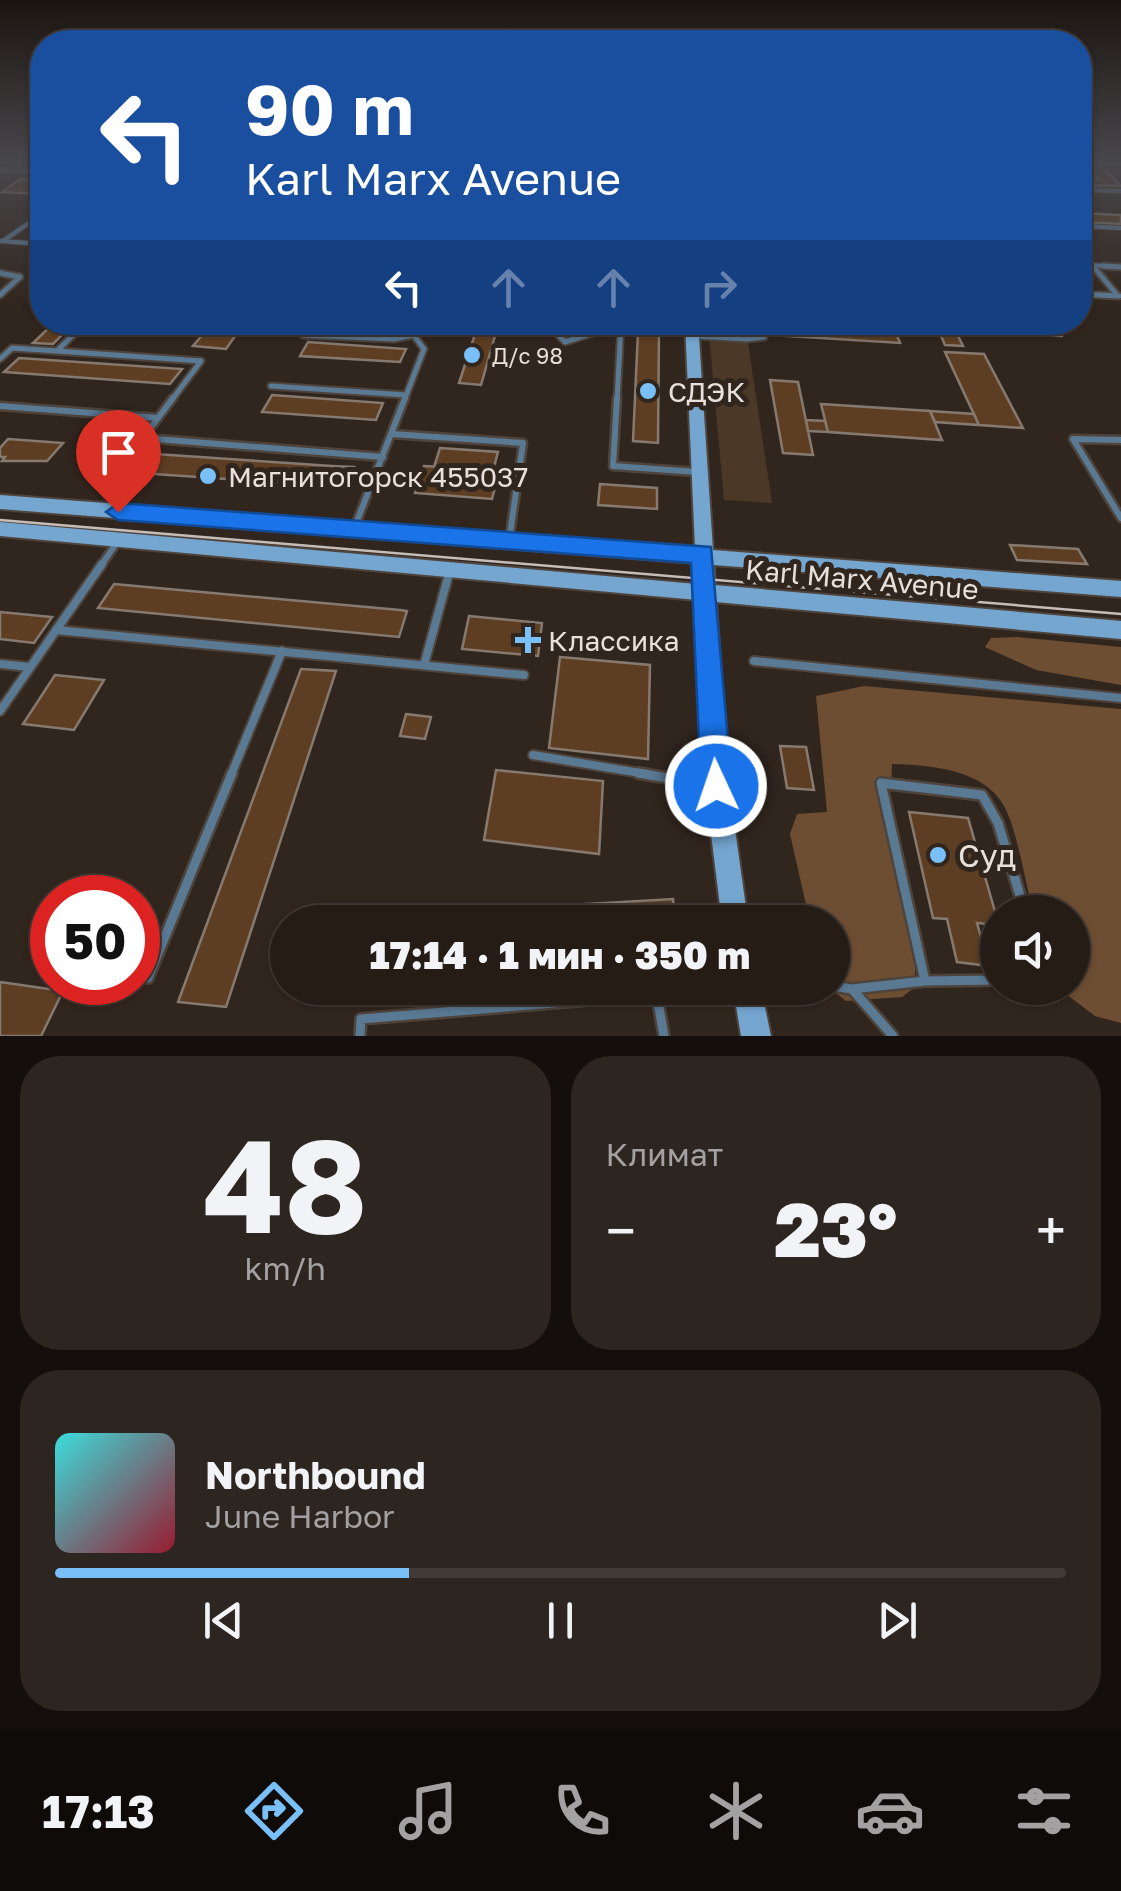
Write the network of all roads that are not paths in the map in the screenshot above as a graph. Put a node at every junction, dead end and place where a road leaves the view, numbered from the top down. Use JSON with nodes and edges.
{"nodes":[{"id":1,"x":30,"y":222,"type":"edge"},
{"id":2,"x":1092,"y":227,"type":"edge"},
{"id":3,"x":1121,"y":228,"type":"edge"},
{"id":4,"x":2,"y":241,"type":"edge"},
{"id":5,"x":30,"y":243,"type":"edge"},
{"id":6,"x":1121,"y":266,"type":"edge"},
{"id":7,"x":0,"y":273,"type":"edge"},
{"id":8,"x":0,"y":295,"type":"edge"},
{"id":9,"x":1092,"y":295,"type":"edge"},
{"id":10,"x":1120,"y":296,"type":"edge"},
{"id":11,"x":73,"y":335,"type":"edge"},
{"id":12,"x":303,"y":335,"type":"dead end"},
{"id":13,"x":414,"y":335,"type":"joint"},
{"id":14,"x":558,"y":335,"type":"edge"},
{"id":15,"x":587,"y":335,"type":"edge"},
{"id":16,"x":623,"y":335,"type":"edge"},
{"id":17,"x":690,"y":335,"type":"edge"},
{"id":18,"x":732,"y":335,"type":"edge"},
{"id":19,"x":747,"y":335,"type":"edge"},
{"id":20,"x":764,"y":335,"type":"edge"},
{"id":21,"x":747,"y":338,"type":"junction"},
{"id":22,"x":58,"y":351,"type":"junction"},
{"id":23,"x":1,"y":357,"type":"edge"},
{"id":24,"x":272,"y":386,"type":"dead end"},
{"id":25,"x":406,"y":395,"type":"junction"},
{"id":26,"x":0,"y":406,"type":"edge"},
{"id":27,"x":159,"y":418,"type":"junction"},
{"id":28,"x":392,"y":434,"type":"junction"},
{"id":29,"x":1121,"y":440,"type":"edge"},
{"id":30,"x":382,"y":457,"type":"junction"},
{"id":31,"x":698,"y":472,"type":"junction"},
{"id":32,"x":0,"y":502,"type":"edge"},
{"id":33,"x":1121,"y":518,"type":"edge"},
{"id":34,"x":0,"y":530,"type":"edge"},
{"id":35,"x":352,"y":531,"type":"junction"},
{"id":36,"x":119,"y":540,"type":"junction"},
{"id":37,"x":509,"y":542,"type":"junction"},
{"id":38,"x":703,"y":554,"type":"junction"},
{"id":39,"x":451,"y":567,"type":"junction"},
{"id":40,"x":1121,"y":588,"type":"edge"},
{"id":41,"x":706,"y":593,"type":"junction"},
{"id":42,"x":56,"y":630,"type":"junction"},
{"id":43,"x":1121,"y":630,"type":"edge"},
{"id":44,"x":282,"y":651,"type":"junction"},
{"id":45,"x":754,"y":661,"type":"dead end"},
{"id":46,"x":0,"y":664,"type":"edge"},
{"id":47,"x":424,"y":665,"type":"junction"},
{"id":48,"x":30,"y":667,"type":"junction"},
{"id":49,"x":524,"y":675,"type":"dead end"},
{"id":50,"x":1121,"y":698,"type":"edge"},
{"id":51,"x":0,"y":711,"type":"edge"},
{"id":52,"x":533,"y":755,"type":"dead end"},
{"id":53,"x":716,"y":786,"type":"junction"},
{"id":54,"x":1020,"y":895,"type":"edge"},
{"id":55,"x":733,"y":905,"type":"edge"},
{"id":56,"x":160,"y":949,"type":"edge"},
{"id":57,"x":980,"y":980,"type":"edge"},
{"id":58,"x":925,"y":981,"type":"junction"},
{"id":59,"x":852,"y":989,"type":"joint"},
{"id":60,"x":541,"y":1005,"type":"edge"},
{"id":61,"x":659,"y":1005,"type":"edge"},
{"id":62,"x":750,"y":1005,"type":"edge"},
{"id":63,"x":360,"y":1036,"type":"edge"},
{"id":64,"x":664,"y":1036,"type":"edge"},
{"id":65,"x":756,"y":1036,"type":"edge"},
{"id":66,"x":893,"y":1036,"type":"edge"}],
"edges":[{"from":1,"to":4,"type":"lane"},
{"from":2,"to":3,"type":"lane"},
{"from":4,"to":5,"type":"lane"},
{"from":6,"to":10,"type":"lane"},
{"from":7,"to":8,"type":"lane"},
{"from":9,"to":10,"type":"lane"},
{"from":11,"to":22,"type":"lane"},
{"from":12,"to":13,"type":"lane"},
{"from":13,"to":25,"type":"lane"},
{"from":14,"to":15,"type":"lane"},
{"from":16,"to":31,"type":"lane"},
{"from":17,"to":31,"type":"main road"},
{"from":18,"to":21,"type":"lane"},
{"from":19,"to":21,"type":"lane"},
{"from":20,"to":21,"type":"lane"},
{"from":22,"to":23,"type":"lane"},
{"from":22,"to":27,"type":"lane"},
{"from":24,"to":25,"type":"lane"},
{"from":25,"to":28,"type":"lane"},
{"from":26,"to":27,"type":"lane"},
{"from":27,"to":30,"type":"lane"},
{"from":28,"to":30,"type":"lane"},
{"from":28,"to":37,"type":"lane"},
{"from":29,"to":33,"type":"lane"},
{"from":30,"to":35,"type":"lane"},
{"from":31,"to":38,"type":"main road"},
{"from":32,"to":35,"type":"main road","name":"Karl Marx Avenue"},
{"from":34,"to":36,"type":"main road","name":"Karl Marx Avenue"},
{"from":35,"to":37,"type":"main road","name":"Karl Marx Avenue"},
{"from":36,"to":39,"type":"main road","name":"Karl Marx Avenue"},
{"from":36,"to":42,"type":"lane"},
{"from":37,"to":38,"type":"main road","name":"Karl Marx Avenue"},
{"from":38,"to":40,"type":"main road","name":"Karl Marx Avenue"},
{"from":38,"to":41,"type":"main road"},
{"from":39,"to":41,"type":"main road","name":"Karl Marx Avenue"},
{"from":39,"to":47,"type":"lane"},
{"from":41,"to":43,"type":"main road","name":"Karl Marx Avenue"},
{"from":41,"to":53,"type":"main road"},
{"from":42,"to":44,"type":"lane"},
{"from":42,"to":48,"type":"lane"},
{"from":44,"to":47,"type":"lane"},
{"from":44,"to":56,"type":"lane"},
{"from":45,"to":50,"type":"lane"},
{"from":46,"to":48,"type":"lane"},
{"from":47,"to":49,"type":"lane"},
{"from":48,"to":51,"type":"lane"},
{"from":52,"to":53,"type":"lane"},
{"from":53,"to":55,"type":"main road"},
{"from":54,"to":58,"type":"lane"},
{"from":57,"to":58,"type":"lane"},
{"from":58,"to":59,"type":"lane"},
{"from":59,"to":66,"type":"lane"},
{"from":60,"to":63,"type":"lane"},
{"from":61,"to":64,"type":"lane"},
{"from":62,"to":65,"type":"main road"}]}
